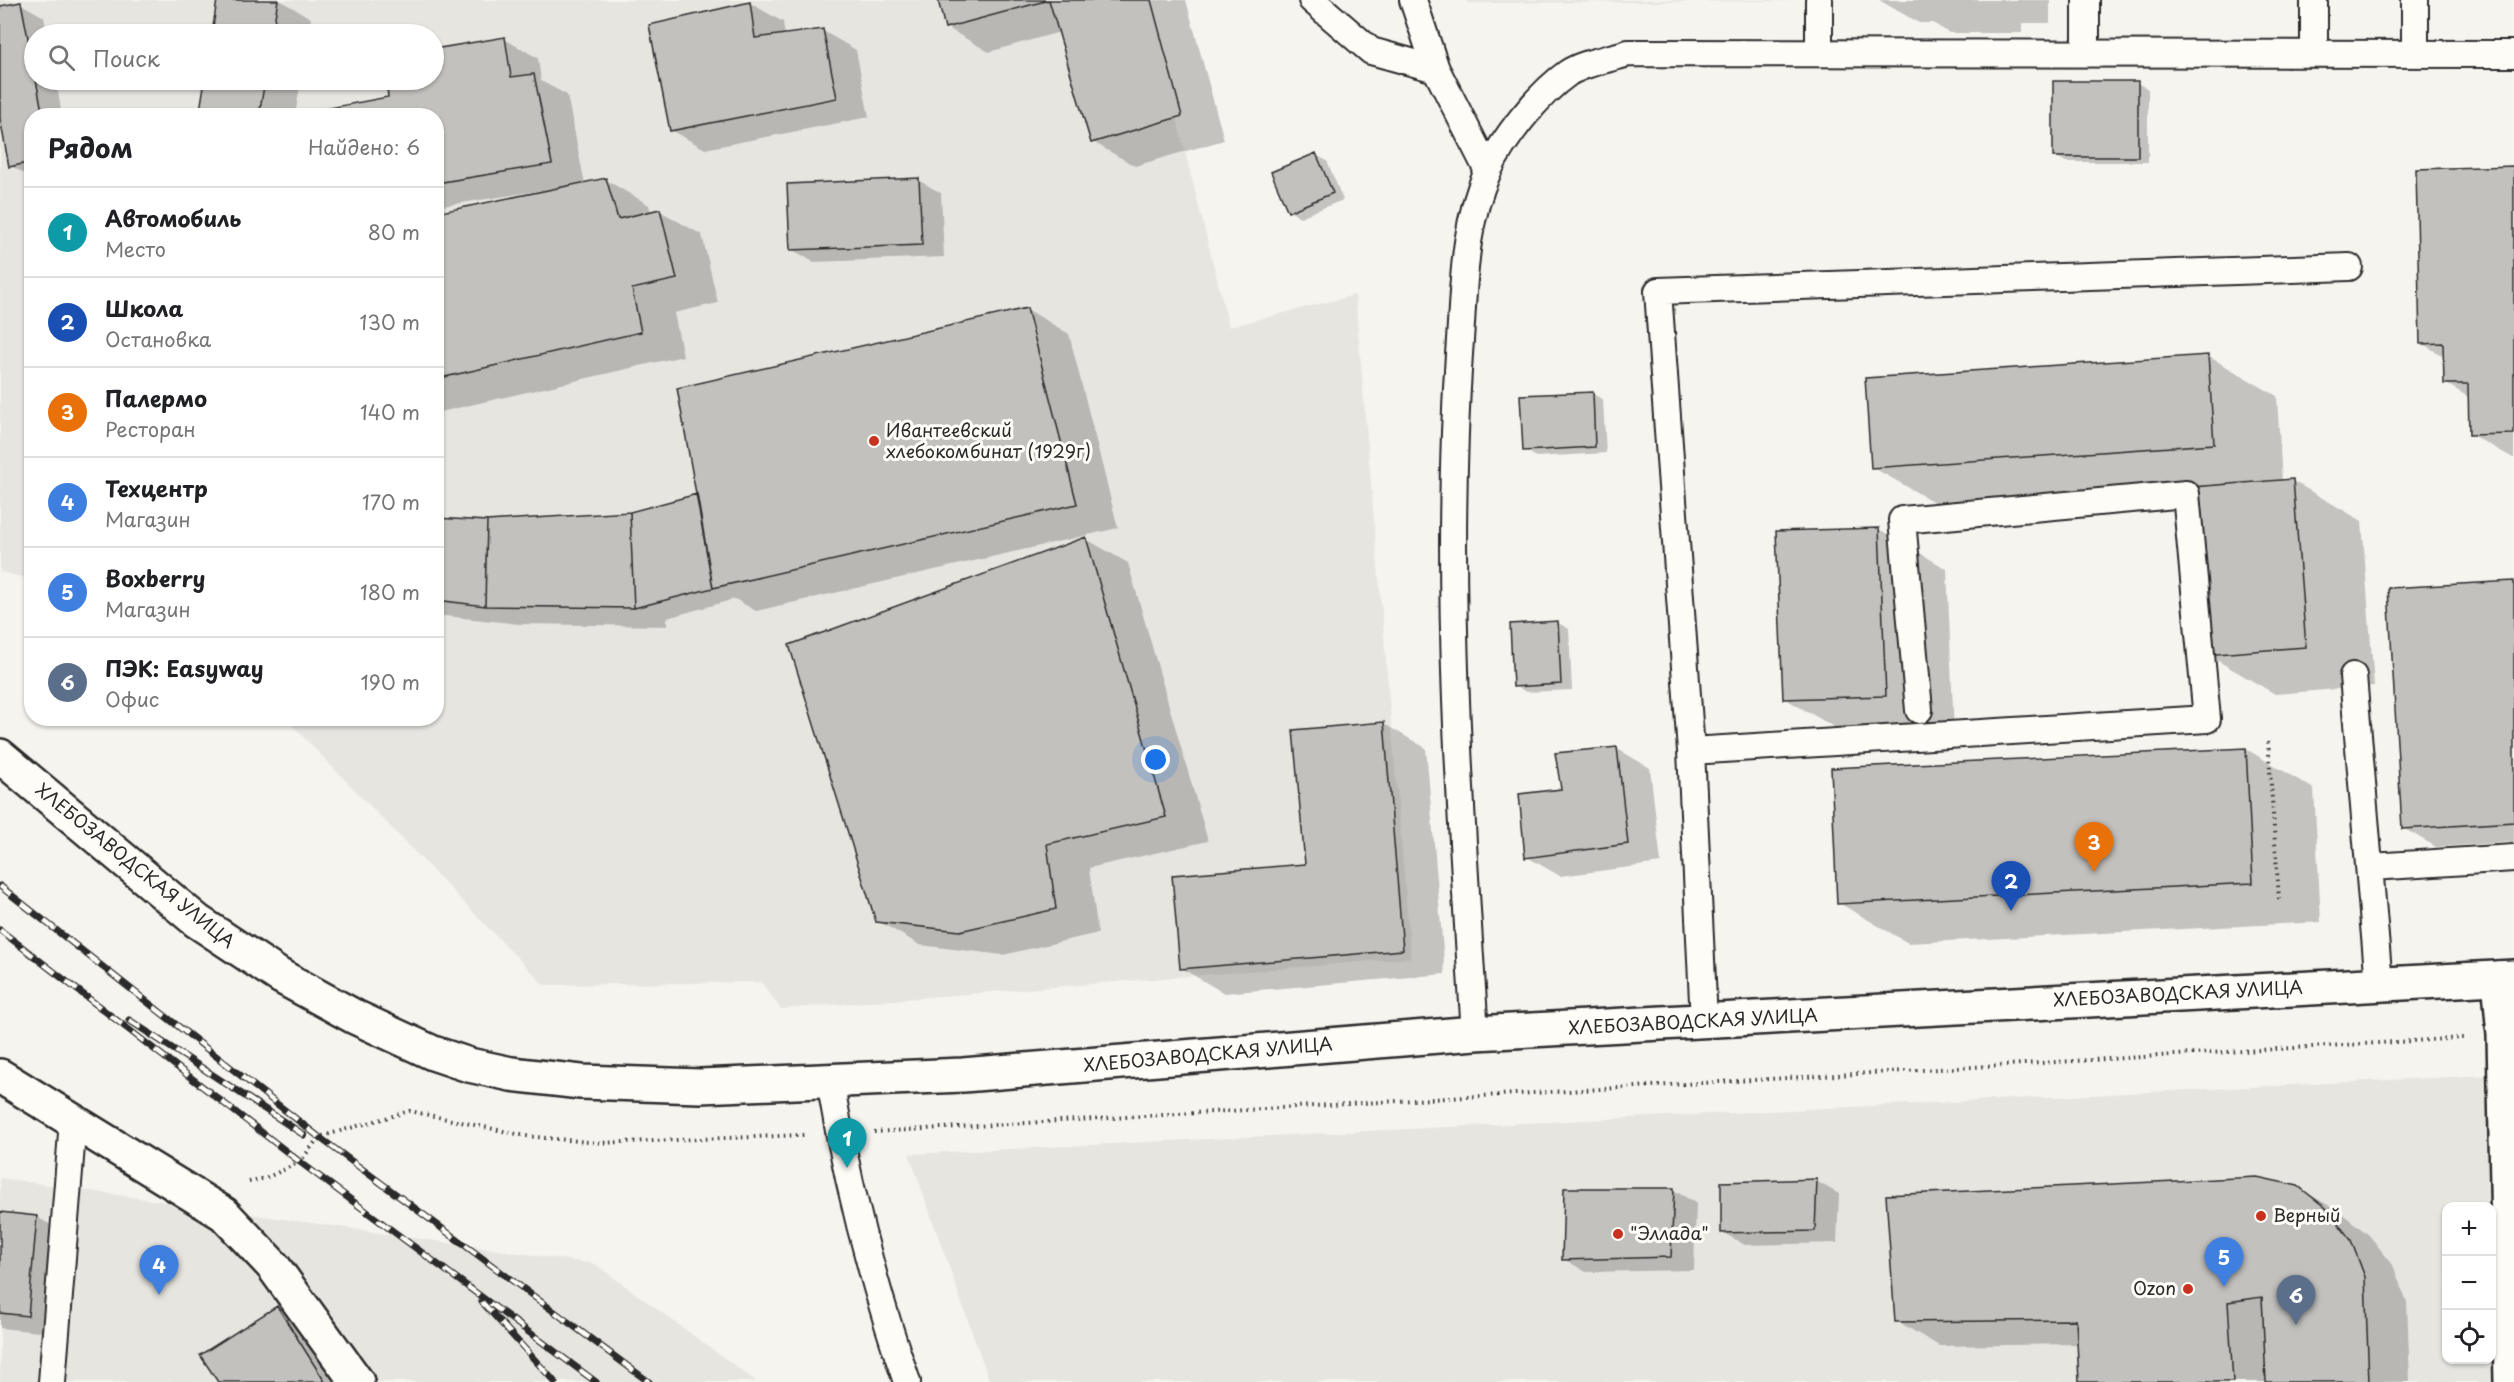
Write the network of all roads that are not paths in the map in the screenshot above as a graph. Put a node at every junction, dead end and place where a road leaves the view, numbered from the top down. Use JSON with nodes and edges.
{"nodes":[{"id":1,"x":1312,"y":0,"type":"edge"},
{"id":2,"x":1413,"y":0,"type":"edge"},
{"id":3,"x":1819,"y":0,"type":"edge"},
{"id":4,"x":2086,"y":0,"type":"edge"},
{"id":5,"x":2314,"y":0,"type":"edge"},
{"id":6,"x":2415,"y":0,"type":"edge"},
{"id":7,"x":1819,"y":53,"type":"junction"},
{"id":8,"x":2086,"y":53,"type":"junction"},
{"id":9,"x":2314,"y":54,"type":"junction"},
{"id":10,"x":2415,"y":54,"type":"junction"},
{"id":11,"x":2514,"y":54,"type":"edge"},
{"id":12,"x":1436,"y":69,"type":"junction"},
{"id":13,"x":1488,"y":171,"type":"junction"},
{"id":14,"x":2349,"y":267,"type":"dead end"},
{"id":15,"x":2353,"y":676,"type":"dead end"},
{"id":16,"x":1919,"y":711,"type":"dead end"},
{"id":17,"x":1690,"y":751,"type":"junction"},
{"id":18,"x":0,"y":756,"type":"edge"},
{"id":19,"x":2514,"y":858,"type":"edge"},
{"id":20,"x":2371,"y":867,"type":"junction"},
{"id":21,"x":2506,"y":978,"type":"edge"},
{"id":22,"x":2379,"y":984,"type":"junction"},
{"id":23,"x":1704,"y":1022,"type":"junction"},
{"id":24,"x":1475,"y":1033,"type":"junction"},
{"id":25,"x":0,"y":1076,"type":"edge"},
{"id":26,"x":830,"y":1081,"type":"junction"},
{"id":27,"x":73,"y":1121,"type":"junction"},
{"id":28,"x":52,"y":1382,"type":"edge"},
{"id":29,"x":357,"y":1382,"type":"edge"},
{"id":30,"x":908,"y":1382,"type":"edge"},
{"id":31,"x":2511,"y":1382,"type":"edge"}],
"edges":[{"from":1,"to":12,"type":"lane"},
{"from":2,"to":12,"type":"lane"},
{"from":3,"to":7,"type":"lane"},
{"from":4,"to":8,"type":"lane"},
{"from":5,"to":9,"type":"lane"},
{"from":6,"to":10,"type":"lane"},
{"from":7,"to":8,"type":"lane"},
{"from":7,"to":13,"type":"lane"},
{"from":8,"to":9,"type":"lane"},
{"from":9,"to":10,"type":"lane"},
{"from":10,"to":11,"type":"lane"},
{"from":12,"to":13,"type":"lane"},
{"from":13,"to":24,"type":"lane"},
{"from":14,"to":17,"type":"lane"},
{"from":15,"to":20,"type":"lane"},
{"from":16,"to":17,"type":"lane"},
{"from":17,"to":23,"type":"lane"},
{"from":18,"to":26,"type":"main road","name":"ХЛЕБОЗАВОДСКАЯ УЛИЦА"},
{"from":19,"to":20,"type":"lane"},
{"from":20,"to":22,"type":"lane"},
{"from":21,"to":22,"type":"main road","name":"ХЛЕБОЗАВОДСКАЯ УЛИЦА"},
{"from":21,"to":31,"type":"main road"},
{"from":22,"to":23,"type":"main road","name":"ХЛЕБОЗАВОДСКАЯ УЛИЦА"},
{"from":23,"to":24,"type":"main road","name":"ХЛЕБОЗАВОДСКАЯ УЛИЦА"},
{"from":24,"to":26,"type":"main road","name":"ХЛЕБОЗАВОДСКАЯ УЛИЦА"},
{"from":25,"to":27,"type":"main road"},
{"from":26,"to":30,"type":"lane"},
{"from":27,"to":28,"type":"lane"},
{"from":27,"to":29,"type":"main road"}]}
